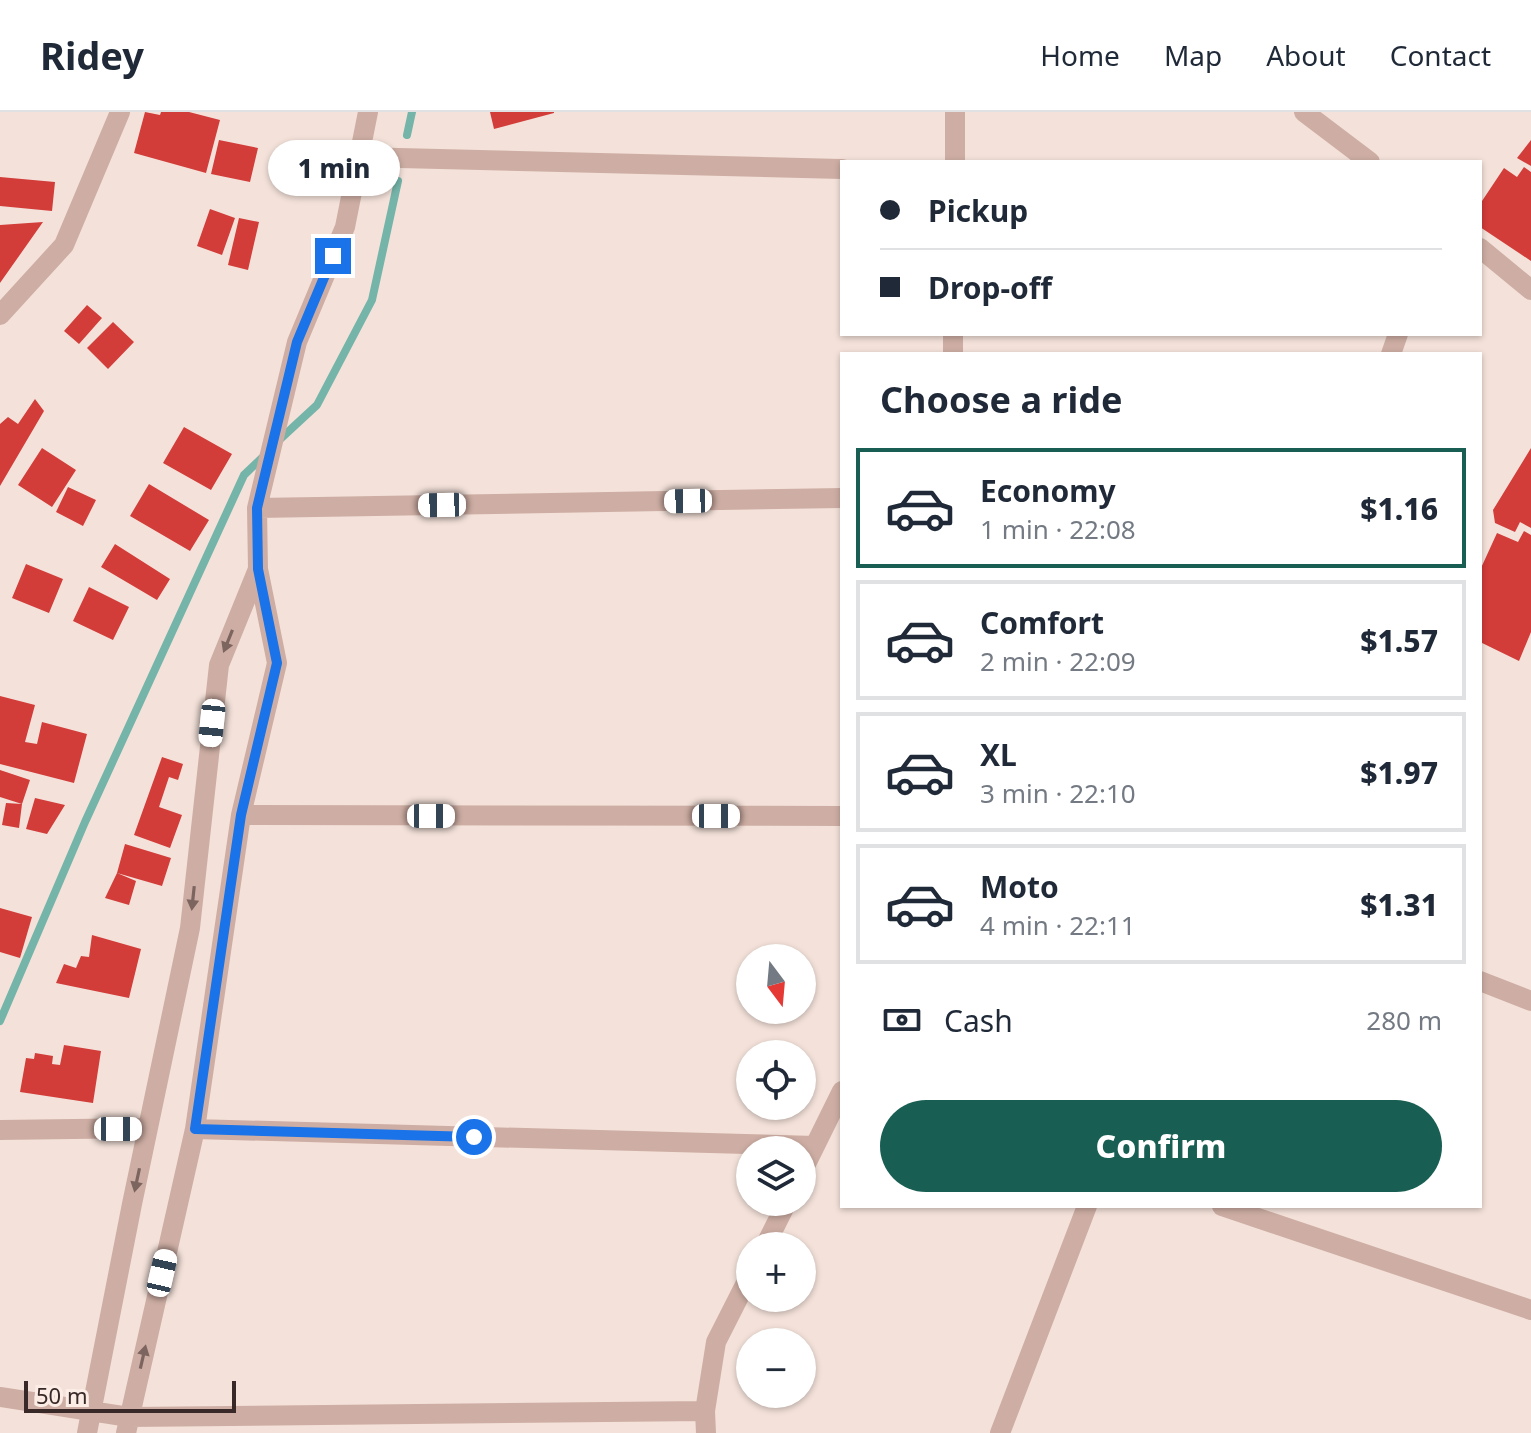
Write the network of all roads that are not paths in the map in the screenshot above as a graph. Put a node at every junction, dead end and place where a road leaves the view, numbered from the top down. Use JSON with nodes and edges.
{"nodes":[{"id":1,"x":120,"y":112,"type":"edge"},
{"id":2,"x":368,"y":112,"type":"edge"},
{"id":3,"x":955,"y":112,"type":"edge"},
{"id":4,"x":1304,"y":112,"type":"edge"},
{"id":5,"x":359,"y":157,"type":"junction"},
{"id":6,"x":955,"y":160,"type":"edge"},
{"id":7,"x":1367,"y":160,"type":"edge"},
{"id":8,"x":840,"y":169,"type":"edge"},
{"id":9,"x":1482,"y":250,"type":"edge"},
{"id":10,"x":1531,"y":290,"type":"edge"},
{"id":11,"x":0,"y":315,"type":"edge"},
{"id":12,"x":840,"y":498,"type":"edge"},
{"id":13,"x":257,"y":508,"type":"junction"},
{"id":14,"x":258,"y":569,"type":"junction"},
{"id":15,"x":241,"y":815,"type":"junction"},
{"id":16,"x":840,"y":816,"type":"edge"},
{"id":17,"x":1482,"y":982,"type":"edge"},
{"id":18,"x":1531,"y":1001,"type":"edge"},
{"id":19,"x":840,"y":1095,"type":"edge"},
{"id":20,"x":147,"y":1128,"type":"junction"},
{"id":21,"x":195,"y":1129,"type":"junction"},
{"id":22,"x":0,"y":1130,"type":"edge"},
{"id":23,"x":736,"y":1144,"type":"edge"},
{"id":24,"x":816,"y":1144,"type":"edge"},
{"id":25,"x":1086,"y":1208,"type":"edge"},
{"id":26,"x":1228,"y":1208,"type":"edge"},
{"id":27,"x":736,"y":1303,"type":"edge"},
{"id":28,"x":1531,"y":1310,"type":"edge"},
{"id":29,"x":0,"y":1397,"type":"edge"},
{"id":30,"x":92,"y":1411,"type":"junction"},
{"id":31,"x":705,"y":1411,"type":"junction"},
{"id":32,"x":128,"y":1425,"type":"edge"},
{"id":33,"x":87,"y":1433,"type":"edge"},
{"id":34,"x":706,"y":1433,"type":"edge"},
{"id":35,"x":1000,"y":1433,"type":"edge"}],
"edges":[{"from":1,"to":11,"type":"street"},
{"from":2,"to":5,"type":"street"},
{"from":3,"to":6,"type":"street"},
{"from":4,"to":7,"type":"street"},
{"from":5,"to":8,"type":"street"},
{"from":5,"to":13,"type":"street"},
{"from":9,"to":10,"type":"street"},
{"from":12,"to":13,"type":"street"},
{"from":13,"to":14,"type":"street"},
{"from":14,"to":15,"type":"street"},
{"from":14,"to":20,"type":"street","one_way":true},
{"from":15,"to":16,"type":"street"},
{"from":15,"to":21,"type":"street"},
{"from":17,"to":18,"type":"street"},
{"from":19,"to":24,"type":"street"},
{"from":20,"to":22,"type":"street"},
{"from":20,"to":30,"type":"street","one_way":true},
{"from":21,"to":23,"type":"street"},
{"from":32,"to":21,"type":"street","one_way":true},
{"from":25,"to":35,"type":"street"},
{"from":26,"to":28,"type":"street"},
{"from":27,"to":31,"type":"street"},
{"from":29,"to":30,"type":"street"},
{"from":30,"to":32,"type":"street"},
{"from":30,"to":33,"type":"street"},
{"from":31,"to":32,"type":"street"},
{"from":31,"to":34,"type":"street"}]}
